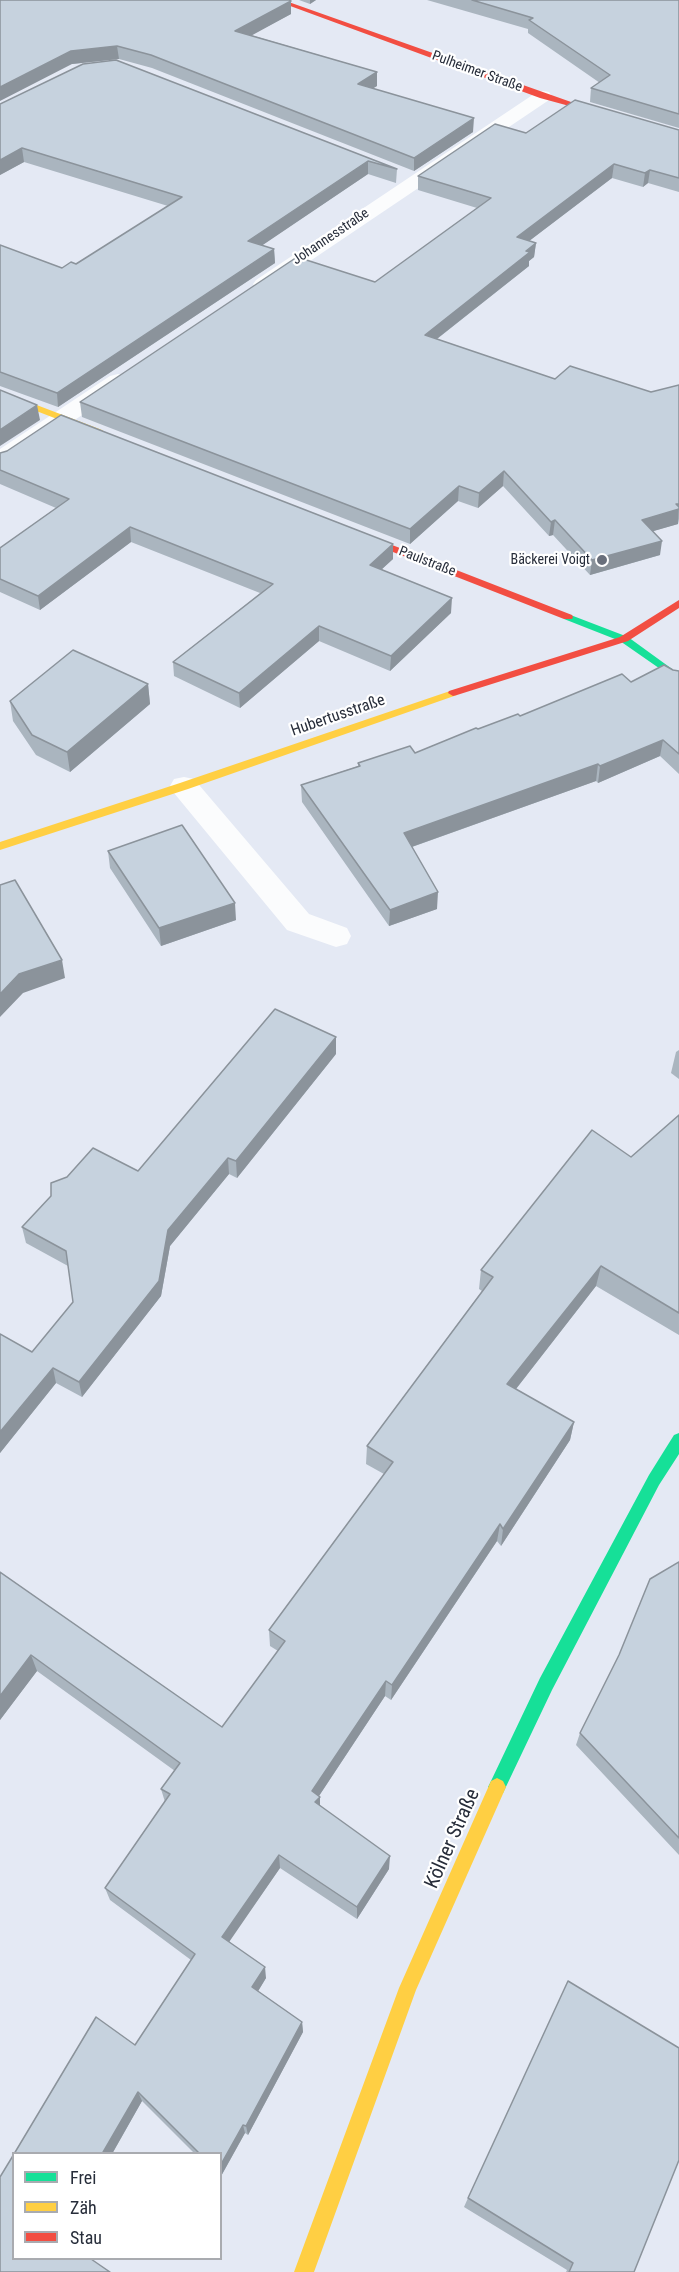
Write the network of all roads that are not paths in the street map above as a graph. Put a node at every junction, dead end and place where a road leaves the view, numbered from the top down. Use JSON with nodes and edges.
{"nodes":[{"id":1,"x":277,"y":0,"type":"edge"},
{"id":2,"x":543,"y":96,"type":"junction"},
{"id":3,"x":679,"y":136,"type":"edge"},
{"id":4,"x":393,"y":173,"type":"edge"},
{"id":5,"x":414,"y":182,"type":"junction"},
{"id":6,"x":249,"y":293,"type":"edge"},
{"id":7,"x":131,"y":372,"type":"edge"},
{"id":8,"x":0,"y":394,"type":"edge"},
{"id":9,"x":63,"y":418,"type":"junction"},
{"id":10,"x":107,"y":435,"type":"edge"},
{"id":11,"x":0,"y":459,"type":"edge"},
{"id":12,"x":339,"y":527,"type":"edge"},
{"id":13,"x":679,"y":603,"type":"edge"},
{"id":14,"x":624,"y":639,"type":"junction"},
{"id":15,"x":679,"y":679,"type":"edge"},
{"id":16,"x":184,"y":786,"type":"junction"},
{"id":17,"x":0,"y":846,"type":"edge"},
{"id":18,"x":336,"y":936,"type":"dead end"},
{"id":19,"x":679,"y":1440,"type":"edge"},
{"id":20,"x":304,"y":2272,"type":"edge"}],
"edges":[{"from":1,"to":2,"type":"street","name":"Pulheimer Straße"},
{"from":2,"to":3,"type":"street","name":"Pulheimer Straße"},
{"from":2,"to":5,"type":"street","name":"Johannesstraße"},
{"from":4,"to":5,"type":"street"},
{"from":5,"to":6,"type":"street","name":"Johannesstraße"},
{"from":7,"to":9,"type":"street"},
{"from":8,"to":9,"type":"street"},
{"from":9,"to":10,"type":"street"},
{"from":9,"to":11,"type":"street"},
{"from":12,"to":14,"type":"street","name":"Paulstraße"},
{"from":13,"to":14,"type":"street","name":"Hubertusstraße"},
{"from":14,"to":15,"type":"street","name":"Paulstraße"},
{"from":14,"to":16,"type":"street","name":"Hubertusstraße"},
{"from":16,"to":17,"type":"street","name":"Hubertusstraße"},
{"from":16,"to":18,"type":"street"},
{"from":19,"to":20,"type":"street","name":"Kölner Straße"}]}
